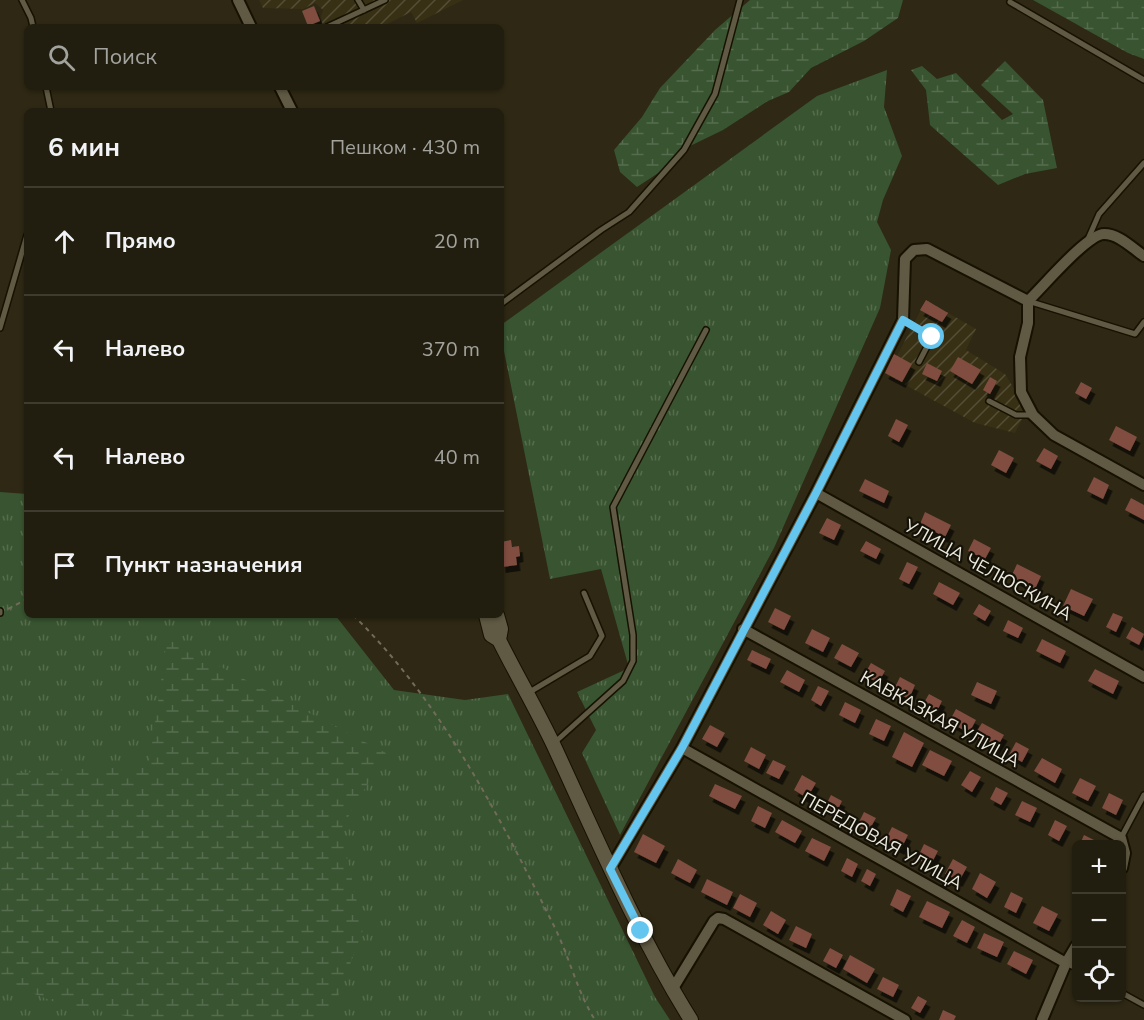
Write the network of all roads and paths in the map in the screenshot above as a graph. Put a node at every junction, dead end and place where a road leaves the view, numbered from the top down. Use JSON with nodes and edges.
{"nodes":[{"id":1,"x":22,"y":0,"type":"edge"},
{"id":2,"x":238,"y":0,"type":"edge"},
{"id":3,"x":358,"y":0,"type":"edge"},
{"id":4,"x":385,"y":0,"type":"edge"},
{"id":5,"x":740,"y":0,"type":"edge"},
{"id":6,"x":1010,"y":2,"type":"dead end"},
{"id":7,"x":363,"y":10,"type":"junction"},
{"id":8,"x":33,"y":24,"type":"edge"},
{"id":9,"x":250,"y":24,"type":"edge"},
{"id":10,"x":333,"y":24,"type":"edge"},
{"id":11,"x":1144,"y":80,"type":"edge"},
{"id":12,"x":47,"y":90,"type":"edge"},
{"id":13,"x":282,"y":90,"type":"edge"},
{"id":14,"x":50,"y":108,"type":"edge"},
{"id":15,"x":290,"y":108,"type":"edge"},
{"id":16,"x":1144,"y":163,"type":"edge"},
{"id":17,"x":1087,"y":241,"type":"junction"},
{"id":18,"x":24,"y":245,"type":"edge"},
{"id":19,"x":1144,"y":256,"type":"edge"},
{"id":20,"x":1028,"y":301,"type":"junction"},
{"id":21,"x":504,"y":302,"type":"edge"},
{"id":22,"x":903,"y":320,"type":"junction"},
{"id":23,"x":1144,"y":322,"type":"edge"},
{"id":24,"x":0,"y":328,"type":"edge"},
{"id":25,"x":706,"y":330,"type":"dead end"},
{"id":26,"x":919,"y":362,"type":"dead end"},
{"id":27,"x":989,"y":401,"type":"dead end"},
{"id":28,"x":1033,"y":415,"type":"junction"},
{"id":29,"x":1144,"y":485,"type":"edge"},
{"id":30,"x":816,"y":493,"type":"junction"},
{"id":31,"x":584,"y":593,"type":"dead end"},
{"id":32,"x":24,"y":600,"type":"edge"},
{"id":33,"x":0,"y":612,"type":"edge"},
{"id":34,"x":356,"y":618,"type":"edge"},
{"id":35,"x":487,"y":618,"type":"edge"},
{"id":36,"x":497,"y":618,"type":"edge"},
{"id":37,"x":743,"y":629,"type":"junction"},
{"id":38,"x":499,"y":640,"type":"junction"},
{"id":39,"x":1144,"y":677,"type":"edge"},
{"id":40,"x":527,"y":694,"type":"junction"},
{"id":41,"x":552,"y":744,"type":"junction"},
{"id":42,"x":682,"y":748,"type":"junction"},
{"id":43,"x":1144,"y":795,"type":"edge"},
{"id":44,"x":1121,"y":838,"type":"joint"},
{"id":45,"x":610,"y":869,"type":"junction"},
{"id":46,"x":1076,"y":948,"type":"edge"},
{"id":47,"x":1066,"y":963,"type":"junction"},
{"id":48,"x":1072,"y":966,"type":"edge"},
{"id":49,"x":672,"y":990,"type":"junction"},
{"id":50,"x":1126,"y":995,"type":"edge"},
{"id":51,"x":1144,"y":1005,"type":"edge"},
{"id":52,"x":595,"y":1020,"type":"edge"},
{"id":53,"x":691,"y":1020,"type":"edge"},
{"id":54,"x":905,"y":1020,"type":"edge"},
{"id":55,"x":1042,"y":1020,"type":"edge"}],
"edges":[{"from":1,"to":8,"type":"lane"},
{"from":2,"to":9,"type":"street"},
{"from":3,"to":7,"type":"lane"},
{"from":4,"to":7,"type":"lane"},
{"from":5,"to":21,"type":"lane"},
{"from":6,"to":11,"type":"lane"},
{"from":7,"to":10,"type":"lane"},
{"from":12,"to":14,"type":"lane"},
{"from":13,"to":15,"type":"street"},
{"from":16,"to":17,"type":"lane"},
{"from":17,"to":19,"type":"street"},
{"from":17,"to":20,"type":"street"},
{"from":18,"to":24,"type":"lane"},
{"from":20,"to":22,"type":"street"},
{"from":20,"to":23,"type":"lane"},
{"from":20,"to":28,"type":"street"},
{"from":22,"to":26,"type":"lane"},
{"from":22,"to":30,"type":"street"},
{"from":25,"to":41,"type":"lane"},
{"from":27,"to":28,"type":"lane"},
{"from":28,"to":29,"type":"street"},
{"from":30,"to":37,"type":"street"},
{"from":30,"to":39,"type":"street","name":"УЛИЦА ЧЕЛЮСКИНА"},
{"from":31,"to":40,"type":"lane"},
{"from":32,"to":33,"type":"path"},
{"from":34,"to":52,"type":"path"},
{"from":35,"to":38,"type":"street"},
{"from":36,"to":38,"type":"street"},
{"from":37,"to":42,"type":"street"},
{"from":37,"to":44,"type":"street","name":"КАВКАЗКАЯ УЛИЦА"},
{"from":38,"to":40,"type":"street"},
{"from":40,"to":41,"type":"street"},
{"from":41,"to":45,"type":"street"},
{"from":42,"to":45,"type":"street"},
{"from":42,"to":47,"type":"street","name":"ПЕРЕДОВАЯ УЛИЦА"},
{"from":43,"to":44,"type":"lane"},
{"from":45,"to":49,"type":"street"},
{"from":46,"to":47,"type":"street"},
{"from":47,"to":48,"type":"lane"},
{"from":47,"to":55,"type":"street"},
{"from":49,"to":53,"type":"street"},
{"from":49,"to":54,"type":"street"},
{"from":50,"to":51,"type":"lane"}]}
